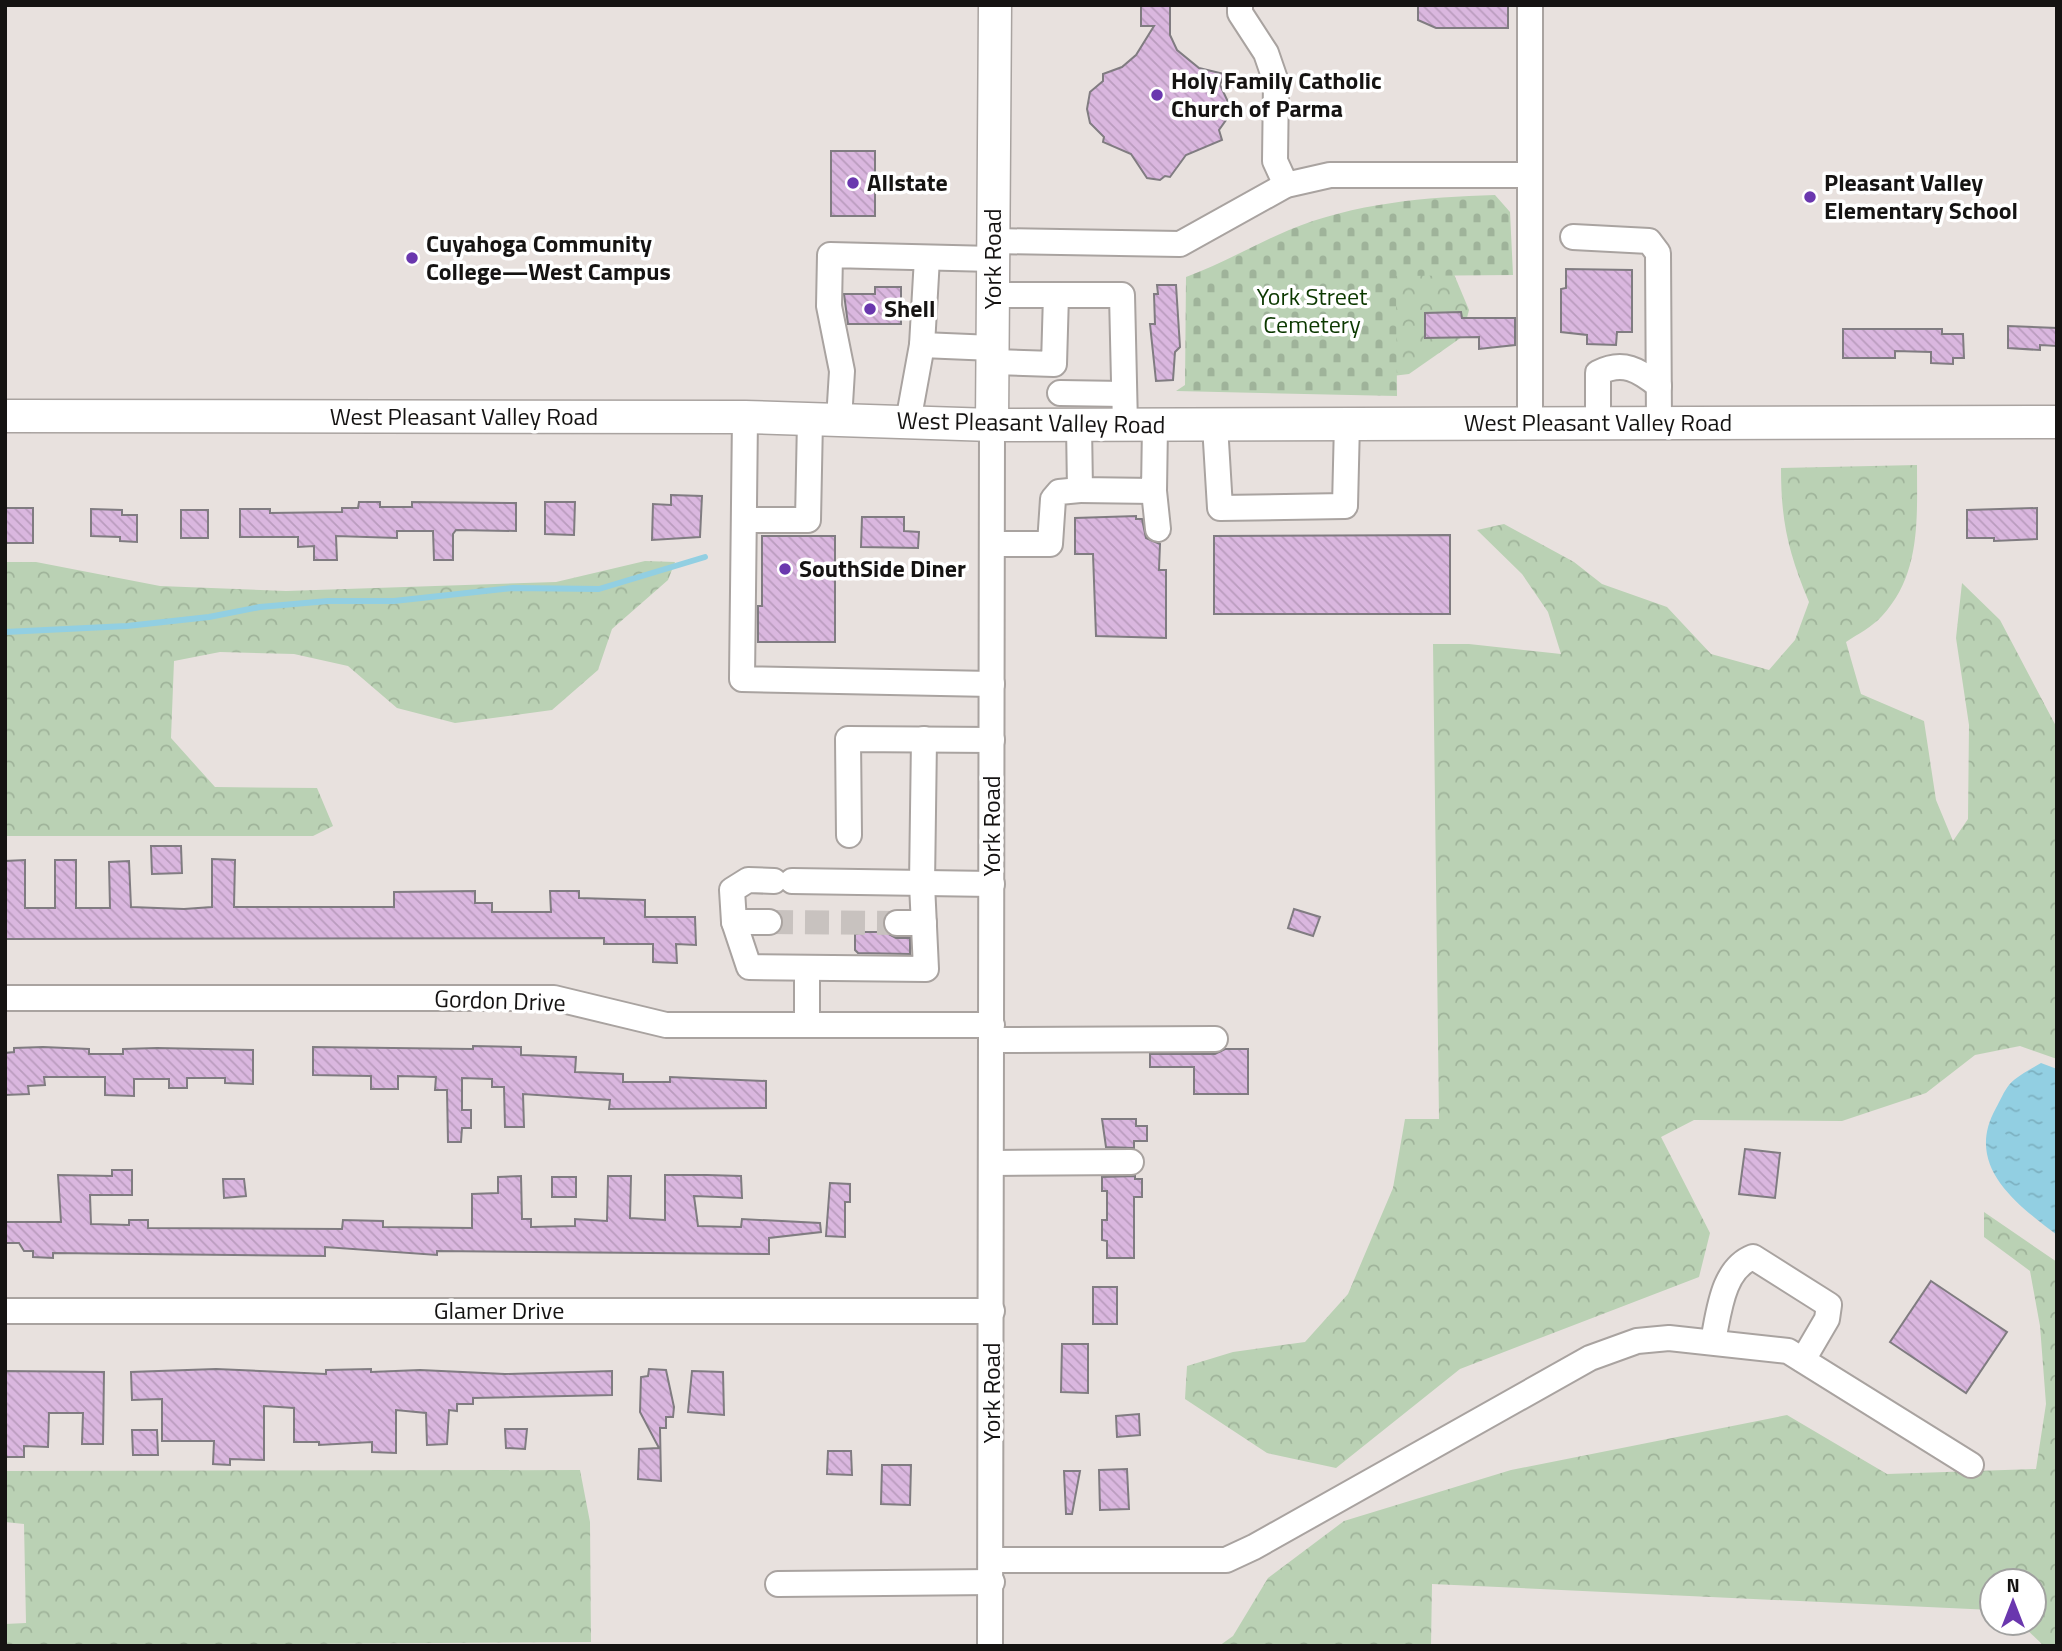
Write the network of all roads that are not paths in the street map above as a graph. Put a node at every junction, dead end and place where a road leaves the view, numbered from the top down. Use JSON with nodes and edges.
{"nodes":[{"id":1,"x":995,"y":5,"type":"edge"},
{"id":2,"x":1240,"y":5,"type":"edge"},
{"id":3,"x":1530,"y":5,"type":"edge"},
{"id":4,"x":1530,"y":175,"type":"junction"},
{"id":5,"x":1286,"y":185,"type":"junction"},
{"id":6,"x":1573,"y":237,"type":"dead end"},
{"id":7,"x":994,"y":250,"type":"junction"},
{"id":8,"x":928,"y":258,"type":"junction"},
{"id":9,"x":993,"y":295,"type":"junction"},
{"id":10,"x":1056,"y":295,"type":"junction"},
{"id":11,"x":922,"y":345,"type":"junction"},
{"id":12,"x":993,"y":355,"type":"junction"},
{"id":13,"x":1054,"y":364,"type":"junction"},
{"id":14,"x":1659,"y":386,"type":"junction"},
{"id":15,"x":1060,"y":393,"type":"junction"},
{"id":16,"x":1124,"y":394,"type":"junction"},
{"id":17,"x":5,"y":416,"type":"edge"},
{"id":18,"x":745,"y":417,"type":"junction"},
{"id":19,"x":825,"y":420,"type":"junction"},
{"id":20,"x":908,"y":422,"type":"junction"},
{"id":21,"x":2057,"y":422,"type":"edge"},
{"id":22,"x":1530,"y":423,"type":"junction"},
{"id":23,"x":1598,"y":423,"type":"junction"},
{"id":24,"x":1659,"y":423,"type":"junction"},
{"id":25,"x":1347,"y":424,"type":"junction"},
{"id":26,"x":992,"y":425,"type":"junction"},
{"id":27,"x":1070,"y":425,"type":"junction"},
{"id":28,"x":1140,"y":425,"type":"junction"},
{"id":29,"x":1215,"y":425,"type":"junction"},
{"id":30,"x":1080,"y":490,"type":"junction"},
{"id":31,"x":1154,"y":491,"type":"junction"},
{"id":32,"x":744,"y":520,"type":"junction"},
{"id":33,"x":1158,"y":529,"type":"dead end"},
{"id":34,"x":992,"y":544,"type":"junction"},
{"id":35,"x":992,"y":684,"type":"junction"},
{"id":36,"x":924,"y":740,"type":"junction"},
{"id":37,"x":992,"y":740,"type":"junction"},
{"id":38,"x":849,"y":835,"type":"dead end"},
{"id":39,"x":922,"y":884,"type":"junction"},
{"id":40,"x":992,"y":884,"type":"junction"},
{"id":41,"x":734,"y":922,"type":"junction"},
{"id":42,"x":769,"y":922,"type":"tunnel mouth"},
{"id":43,"x":897,"y":923,"type":"tunnel mouth"},
{"id":44,"x":924,"y":923,"type":"junction"},
{"id":45,"x":807,"y":968,"type":"junction"},
{"id":46,"x":5,"y":998,"type":"edge"},
{"id":47,"x":807,"y":1025,"type":"junction"},
{"id":48,"x":992,"y":1032,"type":"junction"},
{"id":49,"x":1214,"y":1039,"type":"dead end"},
{"id":50,"x":1131,"y":1162,"type":"dead end"},
{"id":51,"x":992,"y":1163,"type":"junction"},
{"id":52,"x":5,"y":1311,"type":"edge"},
{"id":53,"x":992,"y":1311,"type":"junction"},
{"id":54,"x":1713,"y":1341,"type":"junction"},
{"id":55,"x":1803,"y":1360,"type":"junction"},
{"id":56,"x":1971,"y":1465,"type":"dead end"},
{"id":57,"x":992,"y":1571,"type":"junction"},
{"id":58,"x":778,"y":1584,"type":"dead end"},
{"id":59,"x":990,"y":1646,"type":"edge"}],
"edges":[{"from":1,"to":7,"type":"main road","name":"York Road"},
{"from":2,"to":5,"type":"street"},
{"from":3,"to":4,"type":"street"},
{"from":4,"to":5,"type":"street"},
{"from":4,"to":22,"type":"street"},
{"from":5,"to":7,"type":"street"},
{"from":6,"to":14,"type":"street"},
{"from":7,"to":8,"type":"street"},
{"from":7,"to":9,"type":"main road","name":"York Road"},
{"from":8,"to":11,"type":"street"},
{"from":8,"to":19,"type":"street"},
{"from":9,"to":10,"type":"street"},
{"from":9,"to":12,"type":"main road","name":"York Road"},
{"from":10,"to":13,"type":"street"},
{"from":10,"to":16,"type":"street"},
{"from":11,"to":12,"type":"street"},
{"from":11,"to":20,"type":"street"},
{"from":12,"to":13,"type":"street"},
{"from":12,"to":26,"type":"main road","name":"York Road"},
{"from":13,"to":15,"type":"street"},
{"from":14,"to":23,"type":"street"},
{"from":14,"to":24,"type":"street"},
{"from":15,"to":16,"type":"street"},
{"from":15,"to":27,"type":"street"},
{"from":16,"to":28,"type":"street"},
{"from":17,"to":18,"type":"main road","name":"West Pleasant Valley Road"},
{"from":18,"to":19,"type":"main road","name":"West Pleasant Valley Road"},
{"from":18,"to":32,"type":"street"},
{"from":19,"to":20,"type":"main road","name":"West Pleasant Valley Road"},
{"from":19,"to":32,"type":"street"},
{"from":20,"to":26,"type":"main road","name":"West Pleasant Valley Road"},
{"from":21,"to":24,"type":"main road","name":"West Pleasant Valley Road"},
{"from":22,"to":23,"type":"main road","name":"West Pleasant Valley Road"},
{"from":22,"to":25,"type":"main road","name":"West Pleasant Valley Road"},
{"from":23,"to":24,"type":"main road","name":"West Pleasant Valley Road"},
{"from":25,"to":29,"type":"main road","name":"West Pleasant Valley Road"},
{"from":25,"to":29,"type":"street"},
{"from":26,"to":27,"type":"main road","name":"West Pleasant Valley Road"},
{"from":26,"to":34,"type":"street","name":"York Road"},
{"from":27,"to":28,"type":"main road","name":"West Pleasant Valley Road"},
{"from":27,"to":30,"type":"street"},
{"from":28,"to":29,"type":"main road","name":"West Pleasant Valley Road"},
{"from":28,"to":31,"type":"street"},
{"from":30,"to":31,"type":"street"},
{"from":30,"to":34,"type":"street"},
{"from":31,"to":33,"type":"street"},
{"from":32,"to":35,"type":"street"},
{"from":34,"to":35,"type":"street","name":"York Road"},
{"from":35,"to":37,"type":"street","name":"York Road"},
{"from":36,"to":37,"type":"street"},
{"from":36,"to":38,"type":"street"},
{"from":36,"to":39,"type":"street"},
{"from":37,"to":40,"type":"street","name":"York Road"},
{"from":39,"to":40,"type":"street"},
{"from":39,"to":41,"type":"street"},
{"from":39,"to":44,"type":"street"},
{"from":40,"to":48,"type":"street","name":"York Road"},
{"from":41,"to":42,"type":"street"},
{"from":41,"to":45,"type":"street"},
{"from":43,"to":44,"type":"street"},
{"from":44,"to":45,"type":"street"},
{"from":45,"to":47,"type":"street"},
{"from":46,"to":47,"type":"street","name":"Gordon Drive"},
{"from":47,"to":48,"type":"street","name":"Gordon Drive"},
{"from":48,"to":49,"type":"street","name":"Gordon Drive"},
{"from":48,"to":51,"type":"street","name":"York Road"},
{"from":50,"to":51,"type":"street"},
{"from":51,"to":53,"type":"street","name":"York Road"},
{"from":52,"to":53,"type":"street","name":"Glamer Drive"},
{"from":53,"to":57,"type":"street","name":"York Road"},
{"from":54,"to":55,"type":"street"},
{"from":54,"to":55,"type":"street"},
{"from":54,"to":57,"type":"street"},
{"from":55,"to":56,"type":"street"},
{"from":57,"to":58,"type":"street"},
{"from":57,"to":59,"type":"street","name":"York Road"}]}
